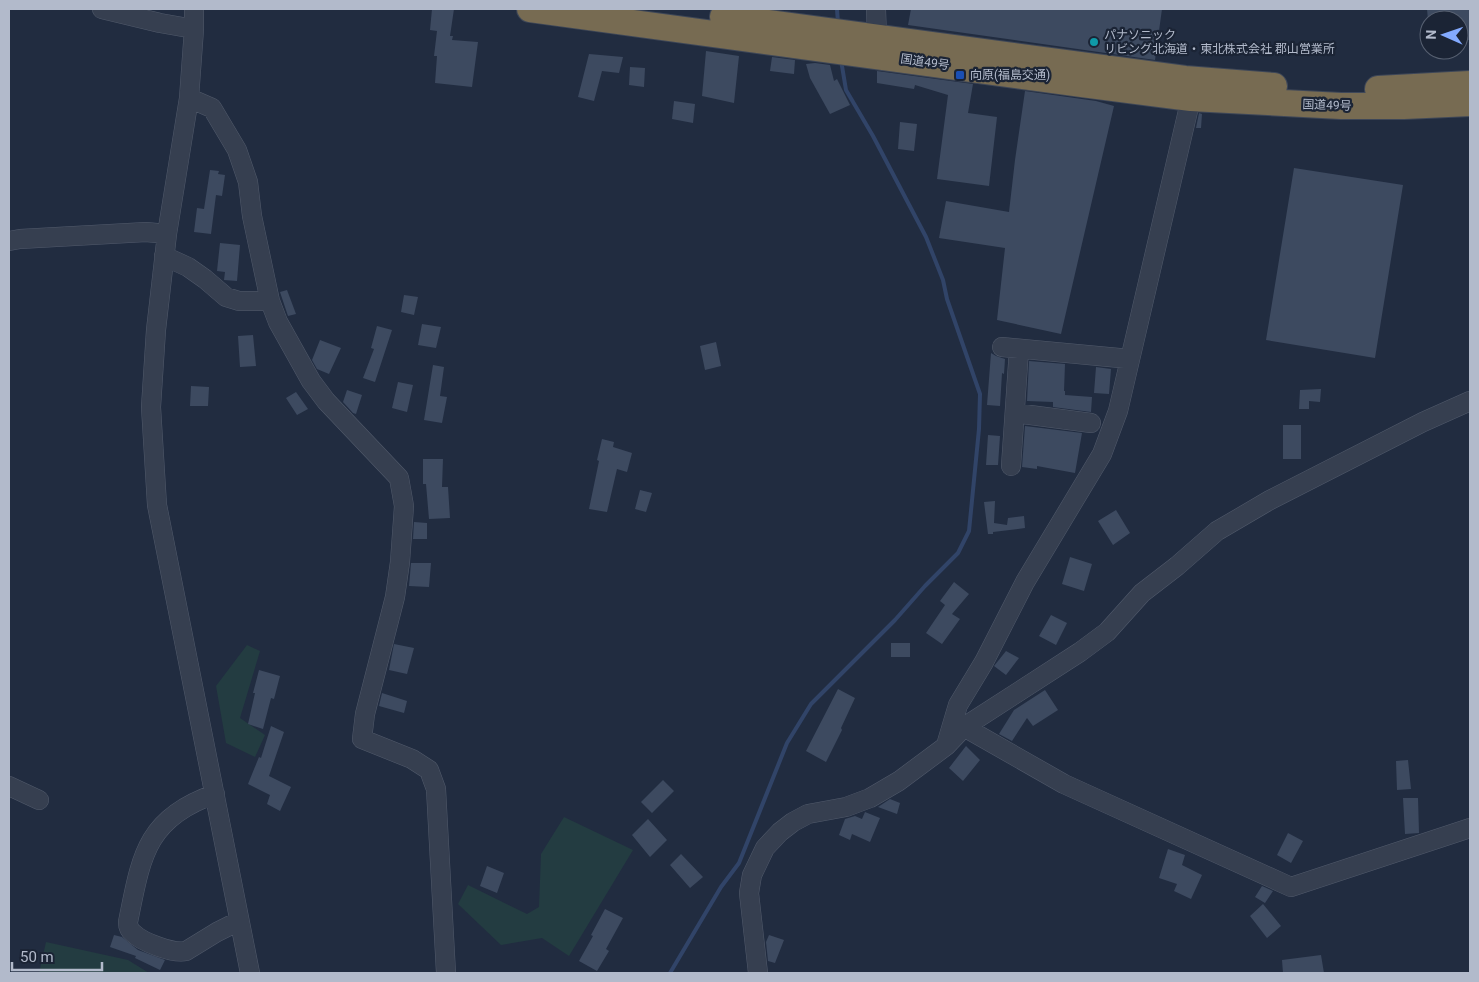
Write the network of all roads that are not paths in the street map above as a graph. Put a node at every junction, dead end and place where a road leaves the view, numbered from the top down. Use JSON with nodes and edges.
{"nodes":[{"id":1,"x":102,"y":9,"type":"edge"},
{"id":2,"x":194,"y":9,"type":"edge"},
{"id":3,"x":530,"y":9,"type":"edge"},
{"id":4,"x":662,"y":9,"type":"edge"},
{"id":5,"x":876,"y":9,"type":"edge"},
{"id":6,"x":194,"y":28,"type":"junction"},
{"id":7,"x":876,"y":37,"type":"junction"},
{"id":8,"x":1470,"y":84,"type":"edge"},
{"id":9,"x":189,"y":98,"type":"junction"},
{"id":10,"x":1191,"y":98,"type":"junction"},
{"id":11,"x":1470,"y":103,"type":"edge"},
{"id":12,"x":167,"y":234,"type":"junction"},
{"id":13,"x":9,"y":241,"type":"edge"},
{"id":14,"x":164,"y":256,"type":"junction"},
{"id":15,"x":270,"y":301,"type":"junction"},
{"id":16,"x":1130,"y":359,"type":"junction"},
{"id":17,"x":1470,"y":401,"type":"edge"},
{"id":18,"x":1015,"y":413,"type":"junction"},
{"id":19,"x":1091,"y":423,"type":"dead end"},
{"id":20,"x":1011,"y":466,"type":"dead end"},
{"id":21,"x":964,"y":727,"type":"junction"},
{"id":22,"x":946,"y":746,"type":"junction"},
{"id":23,"x":9,"y":786,"type":"edge"},
{"id":24,"x":214,"y":794,"type":"junction"},
{"id":25,"x":39,"y":800,"type":"dead end"},
{"id":26,"x":1470,"y":828,"type":"edge"},
{"id":27,"x":240,"y":922,"type":"junction"},
{"id":28,"x":250,"y":973,"type":"edge"},
{"id":29,"x":446,"y":973,"type":"edge"},
{"id":30,"x":758,"y":973,"type":"edge"}],
"edges":[{"from":1,"to":6,"type":"street"},
{"from":2,"to":6,"type":"street"},
{"from":3,"to":10,"type":"highway","name":"国道49号"},
{"from":4,"to":7,"type":"highway","name":"国道49号"},
{"from":5,"to":7,"type":"street"},
{"from":6,"to":9,"type":"street"},
{"from":7,"to":8,"type":"highway","name":"国道49号"},
{"from":9,"to":12,"type":"street"},
{"from":9,"to":15,"type":"street"},
{"from":10,"to":11,"type":"highway","name":"国道49号"},
{"from":10,"to":16,"type":"street"},
{"from":12,"to":13,"type":"street"},
{"from":12,"to":14,"type":"street"},
{"from":14,"to":15,"type":"street"},
{"from":14,"to":24,"type":"street"},
{"from":15,"to":29,"type":"street"},
{"from":16,"to":18,"type":"street"},
{"from":16,"to":22,"type":"street"},
{"from":17,"to":21,"type":"street"},
{"from":18,"to":19,"type":"street"},
{"from":18,"to":20,"type":"street"},
{"from":21,"to":22,"type":"street"},
{"from":21,"to":26,"type":"street"},
{"from":22,"to":30,"type":"street"},
{"from":23,"to":25,"type":"street"},
{"from":24,"to":27,"type":"street"},
{"from":24,"to":27,"type":"street"},
{"from":27,"to":28,"type":"street"}]}
